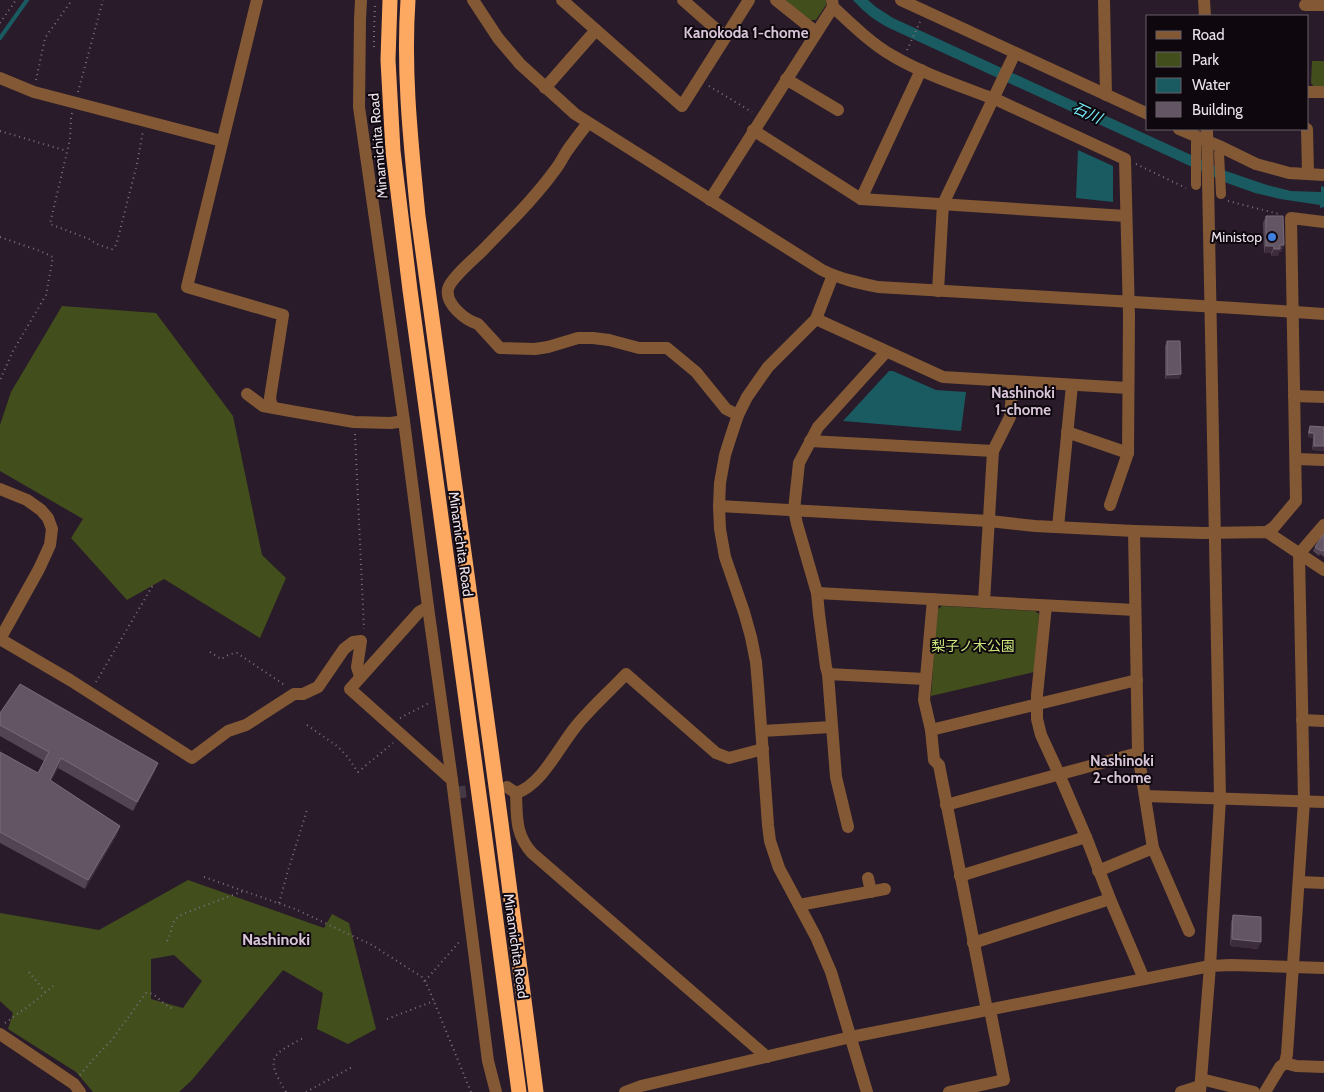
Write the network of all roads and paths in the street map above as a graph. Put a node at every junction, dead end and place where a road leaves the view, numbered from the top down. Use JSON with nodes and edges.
{"nodes":[{"id":1,"x":16,"y":0,"type":"edge"},
{"id":2,"x":72,"y":0,"type":"edge"},
{"id":3,"x":103,"y":0,"type":"edge"},
{"id":4,"x":257,"y":0,"type":"edge"},
{"id":5,"x":361,"y":0,"type":"edge"},
{"id":6,"x":390,"y":0,"type":"edge"},
{"id":7,"x":408,"y":0,"type":"edge"},
{"id":8,"x":473,"y":0,"type":"edge"},
{"id":9,"x":562,"y":0,"type":"edge"},
{"id":10,"x":683,"y":0,"type":"edge"},
{"id":11,"x":749,"y":0,"type":"edge"},
{"id":12,"x":776,"y":0,"type":"edge"},
{"id":13,"x":1104,"y":0,"type":"edge"},
{"id":14,"x":1204,"y":0,"type":"edge"},
{"id":15,"x":908,"y":2,"type":"edge"},
{"id":16,"x":832,"y":4,"type":"edge"},
{"id":17,"x":1324,"y":5,"type":"edge"},
{"id":18,"x":1305,"y":7,"type":"edge"},
{"id":19,"x":1205,"y":15,"type":"edge"},
{"id":20,"x":921,"y":19,"type":"dead end"},
{"id":21,"x":0,"y":23,"type":"edge"},
{"id":22,"x":596,"y":30,"type":"junction"},
{"id":23,"x":816,"y":32,"type":"junction"},
{"id":24,"x":725,"y":37,"type":"junction"},
{"id":25,"x":1015,"y":53,"type":"junction"},
{"id":26,"x":904,"y":56,"type":"dead end"},
{"id":27,"x":922,"y":70,"type":"junction"},
{"id":28,"x":0,"y":78,"type":"edge"},
{"id":29,"x":698,"y":79,"type":"junction"},
{"id":30,"x":786,"y":79,"type":"junction"},
{"id":31,"x":544,"y":88,"type":"junction"},
{"id":32,"x":34,"y":92,"type":"junction"},
{"id":33,"x":1309,"y":92,"type":"edge"},
{"id":34,"x":1324,"y":92,"type":"edge"},
{"id":35,"x":1106,"y":95,"type":"junction"},
{"id":36,"x":994,"y":96,"type":"junction"},
{"id":37,"x":75,"y":102,"type":"junction"},
{"id":38,"x":838,"y":110,"type":"dead end"},
{"id":39,"x":1146,"y":113,"type":"edge"},
{"id":40,"x":762,"y":118,"type":"junction"},
{"id":41,"x":145,"y":121,"type":"junction"},
{"id":42,"x":588,"y":123,"type":"junction"},
{"id":43,"x":754,"y":130,"type":"junction"},
{"id":44,"x":1182,"y":130,"type":"edge"},
{"id":45,"x":1307,"y":130,"type":"edge"},
{"id":46,"x":0,"y":131,"type":"edge"},
{"id":47,"x":1203,"y":137,"type":"edge"},
{"id":48,"x":222,"y":141,"type":"junction"},
{"id":49,"x":68,"y":151,"type":"junction"},
{"id":50,"x":1220,"y":153,"type":"dead end"},
{"id":51,"x":1125,"y":159,"type":"junction"},
{"id":52,"x":1308,"y":174,"type":"junction"},
{"id":53,"x":1324,"y":175,"type":"edge"},
{"id":54,"x":1197,"y":187,"type":"junction"},
{"id":55,"x":1221,"y":197,"type":"joint"},
{"id":56,"x":861,"y":199,"type":"junction"},
{"id":57,"x":710,"y":200,"type":"junction"},
{"id":58,"x":943,"y":204,"type":"junction"},
{"id":59,"x":1126,"y":216,"type":"junction"},
{"id":60,"x":1291,"y":218,"type":"junction"},
{"id":61,"x":1324,"y":222,"type":"edge"},
{"id":62,"x":0,"y":236,"type":"edge"},
{"id":63,"x":833,"y":275,"type":"junction"},
{"id":64,"x":938,"y":291,"type":"junction"},
{"id":65,"x":1128,"y":302,"type":"junction"},
{"id":66,"x":1211,"y":307,"type":"junction"},
{"id":67,"x":1293,"y":312,"type":"junction"},
{"id":68,"x":1324,"y":314,"type":"edge"},
{"id":69,"x":816,"y":319,"type":"junction"},
{"id":70,"x":886,"y":352,"type":"junction"},
{"id":71,"x":0,"y":380,"type":"edge"},
{"id":72,"x":1013,"y":381,"type":"junction"},
{"id":73,"x":1072,"y":385,"type":"junction"},
{"id":74,"x":1128,"y":388,"type":"junction"},
{"id":75,"x":246,"y":394,"type":"dead end"},
{"id":76,"x":1294,"y":396,"type":"junction"},
{"id":77,"x":1324,"y":397,"type":"edge"},
{"id":78,"x":272,"y":407,"type":"junction"},
{"id":79,"x":738,"y":414,"type":"junction"},
{"id":80,"x":404,"y":421,"type":"junction"},
{"id":81,"x":354,"y":422,"type":"junction"},
{"id":82,"x":1067,"y":432,"type":"junction"},
{"id":83,"x":810,"y":441,"type":"junction"},
{"id":84,"x":993,"y":451,"type":"junction"},
{"id":85,"x":1128,"y":453,"type":"junction"},
{"id":86,"x":1296,"y":459,"type":"junction"},
{"id":87,"x":1324,"y":460,"type":"edge"},
{"id":88,"x":0,"y":489,"type":"edge"},
{"id":89,"x":1110,"y":505,"type":"dead end"},
{"id":90,"x":719,"y":506,"type":"junction"},
{"id":91,"x":794,"y":510,"type":"junction"},
{"id":92,"x":989,"y":521,"type":"junction"},
{"id":93,"x":1324,"y":525,"type":"edge"},
{"id":94,"x":1058,"y":527,"type":"junction"},
{"id":95,"x":1134,"y":531,"type":"junction"},
{"id":96,"x":1215,"y":532,"type":"junction"},
{"id":97,"x":1266,"y":532,"type":"junction"},
{"id":98,"x":1299,"y":554,"type":"junction"},
{"id":99,"x":1324,"y":570,"type":"edge"},
{"id":100,"x":153,"y":584,"type":"dead end"},
{"id":101,"x":817,"y":593,"type":"junction"},
{"id":102,"x":933,"y":599,"type":"junction"},
{"id":103,"x":984,"y":602,"type":"junction"},
{"id":104,"x":1046,"y":606,"type":"junction"},
{"id":105,"x":428,"y":607,"type":"junction"},
{"id":106,"x":1135,"y":610,"type":"junction"},
{"id":107,"x":0,"y":639,"type":"edge"},
{"id":108,"x":361,"y":642,"type":"junction"},
{"id":109,"x":210,"y":652,"type":"dead end"},
{"id":110,"x":828,"y":674,"type":"junction"},
{"id":111,"x":360,"y":676,"type":"junction"},
{"id":112,"x":925,"y":679,"type":"junction"},
{"id":113,"x":1136,"y":680,"type":"junction"},
{"id":114,"x":90,"y":692,"type":"junction"},
{"id":115,"x":294,"y":694,"type":"junction"},
{"id":116,"x":441,"y":700,"type":"junction"},
{"id":117,"x":1037,"y":704,"type":"junction"},
{"id":118,"x":1302,"y":720,"type":"junction"},
{"id":119,"x":1324,"y":721,"type":"edge"},
{"id":120,"x":307,"y":725,"type":"dead end"},
{"id":121,"x":391,"y":726,"type":"junction"},
{"id":122,"x":831,"y":727,"type":"junction"},
{"id":123,"x":931,"y":730,"type":"junction"},
{"id":124,"x":762,"y":731,"type":"junction"},
{"id":125,"x":402,"y":736,"type":"junction"},
{"id":126,"x":763,"y":750,"type":"junction"},
{"id":127,"x":1138,"y":753,"type":"junction"},
{"id":128,"x":1060,"y":774,"type":"junction"},
{"id":129,"x":452,"y":780,"type":"junction"},
{"id":130,"x":1145,"y":796,"type":"junction"},
{"id":131,"x":1220,"y":799,"type":"junction"},
{"id":132,"x":1304,"y":801,"type":"junction"},
{"id":133,"x":1324,"y":802,"type":"edge"},
{"id":134,"x":946,"y":805,"type":"junction"},
{"id":135,"x":307,"y":810,"type":"dead end"},
{"id":136,"x":848,"y":827,"type":"dead end"},
{"id":137,"x":1086,"y":837,"type":"junction"},
{"id":138,"x":1154,"y":848,"type":"junction"},
{"id":139,"x":1098,"y":871,"type":"junction"},
{"id":140,"x":960,"y":876,"type":"junction"},
{"id":141,"x":204,"y":877,"type":"dead end"},
{"id":142,"x":868,"y":878,"type":"dead end"},
{"id":143,"x":1299,"y":882,"type":"junction"},
{"id":144,"x":1324,"y":882,"type":"edge"},
{"id":145,"x":885,"y":889,"type":"dead end"},
{"id":146,"x":244,"y":891,"type":"junction"},
{"id":147,"x":871,"y":892,"type":"junction"},
{"id":148,"x":1110,"y":900,"type":"junction"},
{"id":149,"x":279,"y":903,"type":"junction"},
{"id":150,"x":799,"y":905,"type":"junction"},
{"id":151,"x":471,"y":931,"type":"junction"},
{"id":152,"x":1189,"y":931,"type":"dead end"},
{"id":153,"x":167,"y":941,"type":"dead end"},
{"id":154,"x":973,"y":943,"type":"junction"},
{"id":155,"x":1210,"y":966,"type":"junction"},
{"id":156,"x":1292,"y":966,"type":"junction"},
{"id":157,"x":1324,"y":968,"type":"edge"},
{"id":158,"x":29,"y":972,"type":"dead end"},
{"id":159,"x":1144,"y":979,"type":"junction"},
{"id":160,"x":425,"y":981,"type":"junction"},
{"id":161,"x":53,"y":986,"type":"dead end"},
{"id":162,"x":46,"y":992,"type":"junction"},
{"id":163,"x":434,"y":1001,"type":"junction"},
{"id":164,"x":175,"y":1010,"type":"dead end"},
{"id":165,"x":990,"y":1010,"type":"junction"},
{"id":166,"x":387,"y":1019,"type":"dead end"},
{"id":167,"x":0,"y":1027,"type":"edge"},
{"id":168,"x":0,"y":1034,"type":"edge"},
{"id":169,"x":305,"y":1037,"type":"dead end"},
{"id":170,"x":851,"y":1037,"type":"junction"},
{"id":171,"x":767,"y":1057,"type":"junction"},
{"id":172,"x":1285,"y":1063,"type":"junction"},
{"id":173,"x":354,"y":1066,"type":"dead end"},
{"id":174,"x":1324,"y":1067,"type":"edge"},
{"id":175,"x":1200,"y":1086,"type":"edge"},
{"id":176,"x":77,"y":1088,"type":"edge"},
{"id":177,"x":286,"y":1092,"type":"edge"},
{"id":178,"x":306,"y":1092,"type":"edge"},
{"id":179,"x":471,"y":1092,"type":"edge"},
{"id":180,"x":496,"y":1092,"type":"edge"},
{"id":181,"x":519,"y":1092,"type":"edge"},
{"id":182,"x":536,"y":1092,"type":"edge"},
{"id":183,"x":625,"y":1092,"type":"edge"},
{"id":184,"x":867,"y":1092,"type":"edge"},
{"id":185,"x":949,"y":1092,"type":"edge"},
{"id":186,"x":1181,"y":1092,"type":"edge"},
{"id":187,"x":1254,"y":1092,"type":"edge"},
{"id":188,"x":1265,"y":1092,"type":"edge"}],
"edges":[{"from":1,"to":21,"type":"path"},
{"from":2,"to":32,"type":"path"},
{"from":3,"to":37,"type":"path"},
{"from":4,"to":48,"type":"street"},
{"from":5,"to":80,"type":"street"},
{"from":6,"to":181,"type":"highway","name":"Minamichita Road"},
{"from":7,"to":182,"type":"highway","name":"Minamichita Road"},
{"from":8,"to":31,"type":"street"},
{"from":9,"to":22,"type":"street"},
{"from":10,"to":24,"type":"street"},
{"from":11,"to":24,"type":"street"},
{"from":12,"to":23,"type":"street"},
{"from":13,"to":35,"type":"street"},
{"from":14,"to":19,"type":"street"},
{"from":15,"to":25,"type":"street"},
{"from":16,"to":23,"type":"street"},
{"from":16,"to":27,"type":"street"},
{"from":17,"to":18,"type":"street"},
{"from":20,"to":26,"type":"path"},
{"from":22,"to":29,"type":"street"},
{"from":22,"to":31,"type":"street"},
{"from":23,"to":30,"type":"street"},
{"from":24,"to":29,"type":"street"},
{"from":25,"to":35,"type":"street"},
{"from":25,"to":36,"type":"street"},
{"from":27,"to":36,"type":"street"},
{"from":27,"to":56,"type":"street"},
{"from":28,"to":32,"type":"street"},
{"from":29,"to":40,"type":"path"},
{"from":30,"to":38,"type":"street"},
{"from":30,"to":40,"type":"street"},
{"from":31,"to":42,"type":"street"},
{"from":32,"to":37,"type":"street"},
{"from":33,"to":34,"type":"street"},
{"from":35,"to":39,"type":"street"},
{"from":36,"to":51,"type":"street"},
{"from":36,"to":58,"type":"street"},
{"from":37,"to":41,"type":"street"},
{"from":37,"to":49,"type":"path"},
{"from":40,"to":43,"type":"street"},
{"from":41,"to":48,"type":"street"},
{"from":41,"to":49,"type":"path"},
{"from":42,"to":57,"type":"street"},
{"from":42,"to":79,"type":"street"},
{"from":43,"to":56,"type":"street"},
{"from":43,"to":57,"type":"street"},
{"from":44,"to":47,"type":"street"},
{"from":45,"to":52,"type":"street"},
{"from":46,"to":49,"type":"path"},
{"from":47,"to":52,"type":"street"},
{"from":47,"to":54,"type":"street"},
{"from":48,"to":78,"type":"street"},
{"from":50,"to":55,"type":"street"},
{"from":51,"to":54,"type":"path"},
{"from":51,"to":59,"type":"street"},
{"from":52,"to":53,"type":"street"},
{"from":54,"to":66,"type":"street"},
{"from":55,"to":60,"type":"path"},
{"from":56,"to":58,"type":"street"},
{"from":57,"to":63,"type":"street"},
{"from":58,"to":59,"type":"street"},
{"from":58,"to":64,"type":"street"},
{"from":59,"to":65,"type":"street"},
{"from":60,"to":61,"type":"street"},
{"from":60,"to":67,"type":"street"},
{"from":62,"to":71,"type":"path"},
{"from":63,"to":64,"type":"street"},
{"from":63,"to":69,"type":"street"},
{"from":64,"to":65,"type":"street"},
{"from":65,"to":66,"type":"street"},
{"from":65,"to":74,"type":"street"},
{"from":66,"to":67,"type":"street"},
{"from":66,"to":96,"type":"street"},
{"from":67,"to":68,"type":"street"},
{"from":67,"to":76,"type":"street"},
{"from":69,"to":70,"type":"street"},
{"from":69,"to":79,"type":"street"},
{"from":70,"to":72,"type":"street"},
{"from":70,"to":83,"type":"street"},
{"from":72,"to":73,"type":"street"},
{"from":72,"to":84,"type":"street"},
{"from":73,"to":74,"type":"street"},
{"from":73,"to":82,"type":"street"},
{"from":74,"to":85,"type":"street"},
{"from":75,"to":78,"type":"street"},
{"from":76,"to":77,"type":"street"},
{"from":76,"to":86,"type":"street"},
{"from":78,"to":81,"type":"street"},
{"from":79,"to":90,"type":"street"},
{"from":80,"to":81,"type":"street"},
{"from":80,"to":105,"type":"street"},
{"from":81,"to":108,"type":"path"},
{"from":82,"to":85,"type":"street"},
{"from":82,"to":94,"type":"street"},
{"from":83,"to":84,"type":"street"},
{"from":83,"to":91,"type":"street"},
{"from":84,"to":92,"type":"street"},
{"from":85,"to":89,"type":"street"},
{"from":86,"to":87,"type":"street"},
{"from":86,"to":97,"type":"street"},
{"from":88,"to":107,"type":"street"},
{"from":90,"to":91,"type":"street"},
{"from":90,"to":124,"type":"street"},
{"from":91,"to":92,"type":"street"},
{"from":91,"to":101,"type":"street"},
{"from":92,"to":94,"type":"street"},
{"from":92,"to":103,"type":"street"},
{"from":93,"to":98,"type":"street"},
{"from":94,"to":95,"type":"street"},
{"from":95,"to":96,"type":"street"},
{"from":95,"to":106,"type":"street"},
{"from":96,"to":97,"type":"street"},
{"from":96,"to":131,"type":"street"},
{"from":97,"to":98,"type":"street"},
{"from":98,"to":99,"type":"street"},
{"from":98,"to":118,"type":"street"},
{"from":100,"to":114,"type":"path"},
{"from":101,"to":102,"type":"street"},
{"from":101,"to":110,"type":"street"},
{"from":102,"to":103,"type":"street"},
{"from":102,"to":112,"type":"street"},
{"from":103,"to":104,"type":"street"},
{"from":104,"to":106,"type":"street"},
{"from":104,"to":117,"type":"street"},
{"from":105,"to":111,"type":"street"},
{"from":105,"to":116,"type":"street"},
{"from":106,"to":113,"type":"street"},
{"from":107,"to":114,"type":"street"},
{"from":108,"to":111,"type":"street"},
{"from":108,"to":115,"type":"street"},
{"from":109,"to":115,"type":"path"},
{"from":110,"to":112,"type":"street"},
{"from":110,"to":122,"type":"street"},
{"from":111,"to":121,"type":"street"},
{"from":112,"to":123,"type":"street"},
{"from":113,"to":117,"type":"street"},
{"from":113,"to":127,"type":"street"},
{"from":114,"to":115,"type":"street"},
{"from":116,"to":121,"type":"path"},
{"from":116,"to":129,"type":"street"},
{"from":117,"to":123,"type":"street"},
{"from":117,"to":128,"type":"street"},
{"from":118,"to":119,"type":"street"},
{"from":118,"to":132,"type":"street"},
{"from":120,"to":125,"type":"path"},
{"from":121,"to":125,"type":"street"},
{"from":122,"to":124,"type":"street"},
{"from":122,"to":136,"type":"street"},
{"from":123,"to":134,"type":"street"},
{"from":124,"to":126,"type":"street"},
{"from":125,"to":129,"type":"street"},
{"from":126,"to":150,"type":"street"},
{"from":126,"to":171,"type":"street"},
{"from":127,"to":128,"type":"street"},
{"from":127,"to":130,"type":"street"},
{"from":128,"to":134,"type":"street"},
{"from":128,"to":137,"type":"street"},
{"from":129,"to":151,"type":"street"},
{"from":130,"to":131,"type":"street"},
{"from":130,"to":138,"type":"street"},
{"from":131,"to":132,"type":"street"},
{"from":131,"to":155,"type":"street"},
{"from":132,"to":133,"type":"street"},
{"from":132,"to":143,"type":"street"},
{"from":134,"to":140,"type":"street"},
{"from":135,"to":149,"type":"path"},
{"from":137,"to":139,"type":"street"},
{"from":137,"to":140,"type":"street"},
{"from":138,"to":139,"type":"street"},
{"from":138,"to":152,"type":"street"},
{"from":139,"to":148,"type":"street"},
{"from":140,"to":154,"type":"street"},
{"from":141,"to":146,"type":"path"},
{"from":142,"to":147,"type":"street"},
{"from":143,"to":144,"type":"street"},
{"from":143,"to":156,"type":"street"},
{"from":145,"to":147,"type":"street"},
{"from":146,"to":149,"type":"path"},
{"from":146,"to":153,"type":"path"},
{"from":147,"to":150,"type":"street"},
{"from":148,"to":154,"type":"street"},
{"from":148,"to":159,"type":"street"},
{"from":149,"to":160,"type":"path"},
{"from":150,"to":170,"type":"street"},
{"from":151,"to":160,"type":"path"},
{"from":151,"to":180,"type":"street"},
{"from":154,"to":165,"type":"street"},
{"from":155,"to":156,"type":"street"},
{"from":155,"to":159,"type":"street"},
{"from":155,"to":175,"type":"street"},
{"from":156,"to":157,"type":"street"},
{"from":156,"to":172,"type":"street"},
{"from":158,"to":162,"type":"path"},
{"from":159,"to":165,"type":"street"},
{"from":160,"to":163,"type":"path"},
{"from":161,"to":162,"type":"path"},
{"from":162,"to":167,"type":"path"},
{"from":163,"to":166,"type":"path"},
{"from":163,"to":179,"type":"path"},
{"from":164,"to":176,"type":"path"},
{"from":165,"to":170,"type":"street"},
{"from":165,"to":185,"type":"street"},
{"from":168,"to":176,"type":"street"},
{"from":169,"to":177,"type":"path"},
{"from":170,"to":171,"type":"street"},
{"from":170,"to":184,"type":"street"},
{"from":171,"to":183,"type":"street"},
{"from":172,"to":174,"type":"street"},
{"from":172,"to":188,"type":"street"},
{"from":173,"to":178,"type":"path"},
{"from":175,"to":186,"type":"street"},
{"from":175,"to":187,"type":"street"}]}
